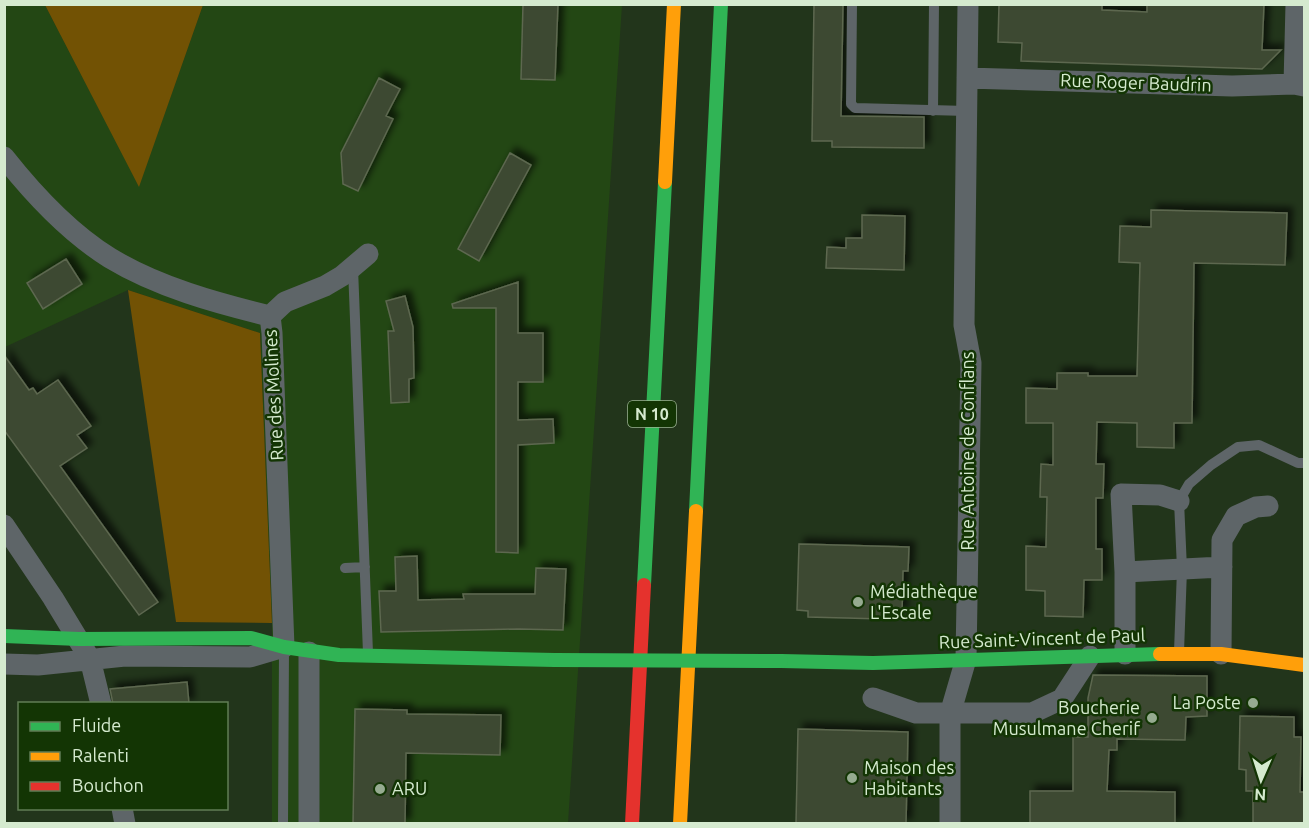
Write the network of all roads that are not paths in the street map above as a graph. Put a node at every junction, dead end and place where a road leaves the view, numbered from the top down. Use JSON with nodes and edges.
{"nodes":[{"id":1,"x":674,"y":4,"type":"edge"},
{"id":2,"x":721,"y":4,"type":"edge"},
{"id":3,"x":852,"y":4,"type":"edge"},
{"id":4,"x":934,"y":4,"type":"edge"},
{"id":5,"x":968,"y":4,"type":"edge"},
{"id":6,"x":1296,"y":4,"type":"edge"},
{"id":7,"x":967,"y":78,"type":"junction"},
{"id":8,"x":1299,"y":85,"type":"edge"},
{"id":9,"x":933,"y":111,"type":"junction"},
{"id":10,"x":967,"y":111,"type":"junction"},
{"id":11,"x":4,"y":157,"type":"edge"},
{"id":12,"x":360,"y":261,"type":"joint"},
{"id":13,"x":270,"y":316,"type":"junction"},
{"id":14,"x":1305,"y":463,"type":"edge"},
{"id":15,"x":1179,"y":501,"type":"junction"},
{"id":16,"x":1268,"y":506,"type":"dead end"},
{"id":17,"x":4,"y":525,"type":"edge"},
{"id":18,"x":364,"y":567,"type":"junction"},
{"id":19,"x":1222,"y":567,"type":"junction"},
{"id":20,"x":345,"y":568,"type":"dead end"},
{"id":21,"x":1182,"y":569,"type":"junction"},
{"id":22,"x":1125,"y":572,"type":"junction"},
{"id":23,"x":4,"y":636,"type":"edge"},
{"id":24,"x":79,"y":639,"type":"junction"},
{"id":25,"x":284,"y":647,"type":"junction"},
{"id":26,"x":309,"y":652,"type":"junction"},
{"id":27,"x":1125,"y":654,"type":"junction"},
{"id":28,"x":1221,"y":654,"type":"junction"},
{"id":29,"x":1179,"y":655,"type":"junction"},
{"id":30,"x":368,"y":656,"type":"junction"},
{"id":31,"x":1090,"y":656,"type":"junction"},
{"id":32,"x":90,"y":659,"type":"junction"},
{"id":33,"x":966,"y":659,"type":"junction"},
{"id":34,"x":4,"y":664,"type":"edge"},
{"id":35,"x":1305,"y":665,"type":"edge"},
{"id":36,"x":873,"y":698,"type":"dead end"},
{"id":37,"x":101,"y":702,"type":"edge"},
{"id":38,"x":950,"y":714,"type":"junction"},
{"id":39,"x":283,"y":824,"type":"edge"},
{"id":40,"x":309,"y":824,"type":"edge"},
{"id":41,"x":632,"y":824,"type":"edge"},
{"id":42,"x":680,"y":824,"type":"edge"},
{"id":43,"x":951,"y":824,"type":"edge"}],
"edges":[{"from":1,"to":41,"type":"main road","number":"N 10"},
{"from":2,"to":42,"type":"main road","number":"N 10"},
{"from":3,"to":9,"type":"lane"},
{"from":4,"to":9,"type":"lane"},
{"from":5,"to":7,"type":"street","name":"Rue Antoine de Conflans"},
{"from":6,"to":8,"type":"street"},
{"from":7,"to":8,"type":"street","name":"Rue Roger Baudrin"},
{"from":7,"to":10,"type":"street","name":"Rue Antoine de Conflans"},
{"from":9,"to":10,"type":"lane"},
{"from":10,"to":33,"type":"street","name":"Rue Antoine de Conflans"},
{"from":11,"to":13,"type":"street","name":"Rue des Molines"},
{"from":12,"to":13,"type":"street"},
{"from":12,"to":18,"type":"lane"},
{"from":13,"to":25,"type":"street","name":"Rue des Molines"},
{"from":14,"to":15,"type":"lane"},
{"from":15,"to":21,"type":"lane"},
{"from":15,"to":22,"type":"street"},
{"from":16,"to":19,"type":"street"},
{"from":17,"to":24,"type":"street"},
{"from":18,"to":20,"type":"lane"},
{"from":18,"to":30,"type":"lane"},
{"from":19,"to":21,"type":"street"},
{"from":19,"to":28,"type":"street"},
{"from":21,"to":22,"type":"street"},
{"from":21,"to":29,"type":"lane"},
{"from":22,"to":27,"type":"street"},
{"from":23,"to":24,"type":"main road","name":"Rue Saint-Vincent de Paul"},
{"from":24,"to":25,"type":"main road","name":"Rue Saint-Vincent de Paul"},
{"from":24,"to":32,"type":"street"},
{"from":25,"to":26,"type":"main road","name":"Rue Saint-Vincent de Paul"},
{"from":25,"to":32,"type":"street"},
{"from":25,"to":39,"type":"lane"},
{"from":26,"to":30,"type":"main road","name":"Rue Saint-Vincent de Paul"},
{"from":26,"to":40,"type":"street"},
{"from":27,"to":29,"type":"main road","name":"Rue Saint-Vincent de Paul"},
{"from":27,"to":31,"type":"main road","name":"Rue Saint-Vincent de Paul"},
{"from":28,"to":29,"type":"main road","name":"Rue Saint-Vincent de Paul"},
{"from":28,"to":35,"type":"main road","name":"Rue Saint-Vincent de Paul"},
{"from":30,"to":33,"type":"main road","name":"Rue Saint-Vincent de Paul","bridge":true},
{"from":31,"to":33,"type":"main road","name":"Rue Saint-Vincent de Paul"},
{"from":31,"to":38,"type":"street"},
{"from":32,"to":34,"type":"street"},
{"from":32,"to":37,"type":"street"},
{"from":33,"to":38,"type":"street","name":"Rue Antoine de Conflans"},
{"from":36,"to":38,"type":"street"},
{"from":38,"to":43,"type":"street","name":"Rue Antoine de Conflans"}]}
